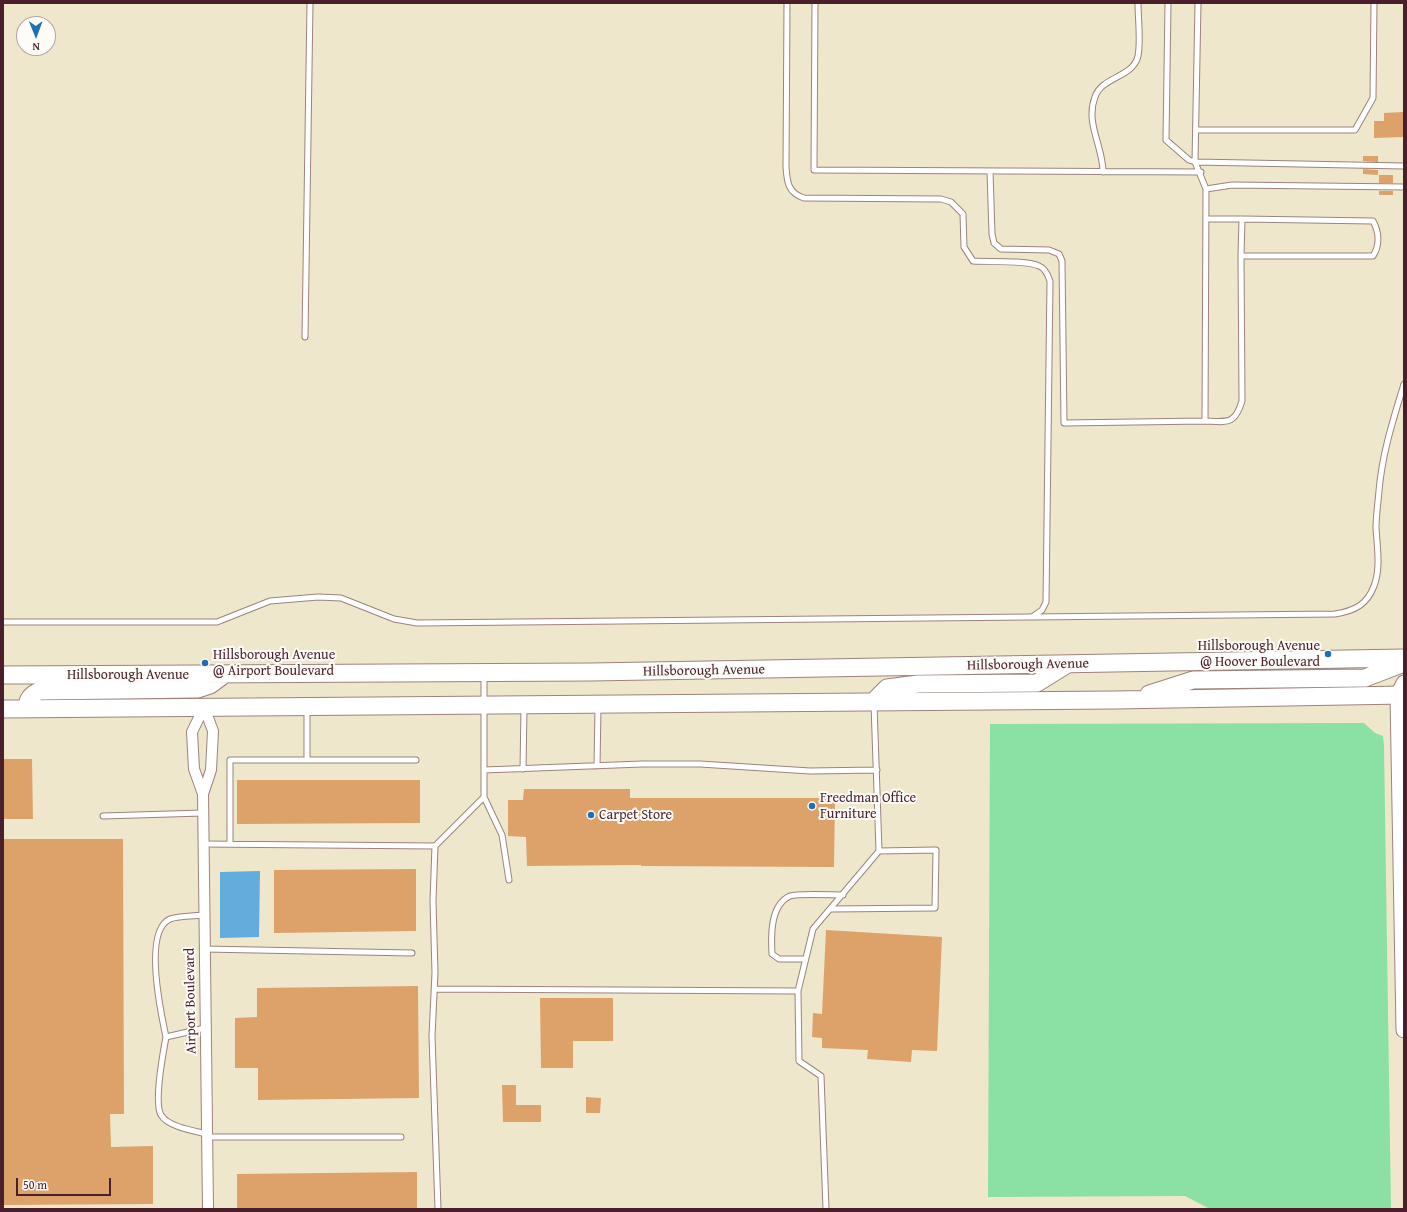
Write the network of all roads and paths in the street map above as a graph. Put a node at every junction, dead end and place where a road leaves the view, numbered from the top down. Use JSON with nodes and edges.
{"nodes":[{"id":1,"x":310,"y":3,"type":"edge"},
{"id":2,"x":787,"y":3,"type":"edge"},
{"id":3,"x":815,"y":3,"type":"edge"},
{"id":4,"x":1138,"y":3,"type":"edge"},
{"id":5,"x":1168,"y":3,"type":"edge"},
{"id":6,"x":1198,"y":3,"type":"edge"},
{"id":7,"x":1374,"y":3,"type":"edge"},
{"id":8,"x":1196,"y":130,"type":"junction"},
{"id":9,"x":1195,"y":162,"type":"junction"},
{"id":10,"x":1404,"y":166,"type":"edge"},
{"id":11,"x":990,"y":171,"type":"junction"},
{"id":12,"x":1103,"y":172,"type":"junction"},
{"id":13,"x":1201,"y":172,"type":"junction"},
{"id":14,"x":1404,"y":187,"type":"edge"},
{"id":15,"x":1206,"y":189,"type":"junction"},
{"id":16,"x":1206,"y":219,"type":"junction"},
{"id":17,"x":1242,"y":219,"type":"junction"},
{"id":18,"x":1241,"y":256,"type":"junction"},
{"id":19,"x":305,"y":337,"type":"dead end"},
{"id":20,"x":1404,"y":384,"type":"edge"},
{"id":21,"x":1204,"y":421,"type":"junction"},
{"id":22,"x":1031,"y":617,"type":"junction"},
{"id":23,"x":3,"y":622,"type":"edge"},
{"id":24,"x":1404,"y":658,"type":"edge"},
{"id":25,"x":1404,"y":663,"type":"edge"},
{"id":26,"x":1066,"y":664,"type":"junction"},
{"id":27,"x":484,"y":673,"type":"junction"},
{"id":28,"x":225,"y":674,"type":"junction"},
{"id":29,"x":3,"y":675,"type":"edge"},
{"id":30,"x":1402,"y":691,"type":"edge"},
{"id":31,"x":1132,"y":700,"type":"junction"},
{"id":32,"x":874,"y":701,"type":"junction"},
{"id":33,"x":484,"y":704,"type":"junction"},
{"id":34,"x":524,"y":704,"type":"junction"},
{"id":35,"x":598,"y":704,"type":"junction"},
{"id":36,"x":307,"y":706,"type":"junction"},
{"id":37,"x":204,"y":707,"type":"junction"},
{"id":38,"x":3,"y":709,"type":"edge"},
{"id":39,"x":27,"y":709,"type":"junction"},
{"id":40,"x":307,"y":760,"type":"junction"},
{"id":41,"x":416,"y":760,"type":"dead end"},
{"id":42,"x":597,"y":766,"type":"junction"},
{"id":43,"x":523,"y":769,"type":"junction"},
{"id":44,"x":484,"y":770,"type":"junction"},
{"id":45,"x":877,"y":770,"type":"junction"},
{"id":46,"x":203,"y":794,"type":"junction"},
{"id":47,"x":484,"y":797,"type":"junction"},
{"id":48,"x":203,"y":813,"type":"junction"},
{"id":49,"x":103,"y":816,"type":"dead end"},
{"id":50,"x":203,"y":844,"type":"junction"},
{"id":51,"x":230,"y":844,"type":"junction"},
{"id":52,"x":435,"y":846,"type":"junction"},
{"id":53,"x":879,"y":851,"type":"junction"},
{"id":54,"x":509,"y":880,"type":"dead end"},
{"id":55,"x":843,"y":895,"type":"junction"},
{"id":56,"x":831,"y":909,"type":"junction"},
{"id":57,"x":204,"y":915,"type":"junction"},
{"id":58,"x":204,"y":949,"type":"junction"},
{"id":59,"x":412,"y":954,"type":"dead end"},
{"id":60,"x":805,"y":959,"type":"junction"},
{"id":61,"x":434,"y":989,"type":"junction"},
{"id":62,"x":798,"y":991,"type":"junction"},
{"id":63,"x":205,"y":1028,"type":"junction"},
{"id":64,"x":1404,"y":1030,"type":"edge"},
{"id":65,"x":166,"y":1037,"type":"junction"},
{"id":66,"x":207,"y":1136,"type":"junction"},
{"id":67,"x":401,"y":1137,"type":"dead end"},
{"id":68,"x":208,"y":1209,"type":"edge"},
{"id":69,"x":438,"y":1209,"type":"edge"},
{"id":70,"x":826,"y":1209,"type":"edge"}],
"edges":[{"from":1,"to":19,"type":"lane"},
{"from":2,"to":22,"type":"lane"},
{"from":3,"to":11,"type":"lane"},
{"from":4,"to":12,"type":"lane"},
{"from":5,"to":9,"type":"lane"},
{"from":6,"to":8,"type":"lane"},
{"from":7,"to":8,"type":"lane"},
{"from":8,"to":9,"type":"lane"},
{"from":9,"to":10,"type":"lane"},
{"from":9,"to":13,"type":"lane"},
{"from":11,"to":12,"type":"lane"},
{"from":11,"to":21,"type":"lane"},
{"from":12,"to":13,"type":"lane"},
{"from":13,"to":15,"type":"lane"},
{"from":14,"to":15,"type":"lane"},
{"from":15,"to":16,"type":"lane"},
{"from":16,"to":17,"type":"lane"},
{"from":16,"to":21,"type":"lane"},
{"from":17,"to":18,"type":"lane"},
{"from":17,"to":18,"type":"lane"},
{"from":18,"to":21,"type":"lane"},
{"from":20,"to":22,"type":"lane"},
{"from":22,"to":23,"type":"lane"},
{"from":24,"to":26,"type":"main road","name":"Hillsborough Avenue"},
{"from":25,"to":31,"type":"main road"},
{"from":26,"to":27,"type":"main road","name":"Hillsborough Avenue"},
{"from":26,"to":32,"type":"main road"},
{"from":27,"to":28,"type":"main road","name":"Hillsborough Avenue"},
{"from":27,"to":33,"type":"lane"},
{"from":28,"to":29,"type":"main road","name":"Hillsborough Avenue"},
{"from":28,"to":39,"type":"main road"},
{"from":30,"to":31,"type":"main road"},
{"from":30,"to":64,"type":"main road"},
{"from":31,"to":32,"type":"main road"},
{"from":32,"to":35,"type":"main road"},
{"from":32,"to":45,"type":"lane"},
{"from":33,"to":34,"type":"main road"},
{"from":33,"to":36,"type":"main road"},
{"from":33,"to":44,"type":"lane"},
{"from":34,"to":35,"type":"main road"},
{"from":34,"to":43,"type":"lane"},
{"from":35,"to":42,"type":"lane"},
{"from":36,"to":37,"type":"main road"},
{"from":36,"to":40,"type":"lane"},
{"from":37,"to":39,"type":"main road"},
{"from":37,"to":46,"type":"street","name":"Airport Boulevard"},
{"from":37,"to":46,"type":"street","name":"Airport Boulevard"},
{"from":38,"to":39,"type":"main road"},
{"from":40,"to":41,"type":"lane"},
{"from":40,"to":51,"type":"lane"},
{"from":42,"to":43,"type":"lane"},
{"from":42,"to":45,"type":"lane"},
{"from":43,"to":44,"type":"lane"},
{"from":44,"to":47,"type":"lane"},
{"from":45,"to":53,"type":"lane"},
{"from":46,"to":48,"type":"street","name":"Airport Boulevard"},
{"from":47,"to":52,"type":"lane"},
{"from":47,"to":54,"type":"lane"},
{"from":48,"to":49,"type":"lane"},
{"from":48,"to":50,"type":"street","name":"Airport Boulevard"},
{"from":50,"to":51,"type":"lane"},
{"from":50,"to":57,"type":"street","name":"Airport Boulevard"},
{"from":51,"to":52,"type":"lane"},
{"from":52,"to":61,"type":"lane"},
{"from":53,"to":55,"type":"lane"},
{"from":53,"to":56,"type":"lane"},
{"from":55,"to":56,"type":"lane"},
{"from":55,"to":60,"type":"lane"},
{"from":56,"to":60,"type":"lane"},
{"from":57,"to":58,"type":"street","name":"Airport Boulevard"},
{"from":57,"to":65,"type":"lane"},
{"from":58,"to":59,"type":"lane"},
{"from":58,"to":63,"type":"street","name":"Airport Boulevard"},
{"from":60,"to":62,"type":"lane"},
{"from":61,"to":62,"type":"lane"},
{"from":61,"to":69,"type":"lane"},
{"from":62,"to":70,"type":"lane"},
{"from":63,"to":65,"type":"lane"},
{"from":63,"to":66,"type":"street","name":"Airport Boulevard"},
{"from":65,"to":66,"type":"lane"},
{"from":66,"to":67,"type":"lane"},
{"from":66,"to":68,"type":"street","name":"Airport Boulevard"}]}
